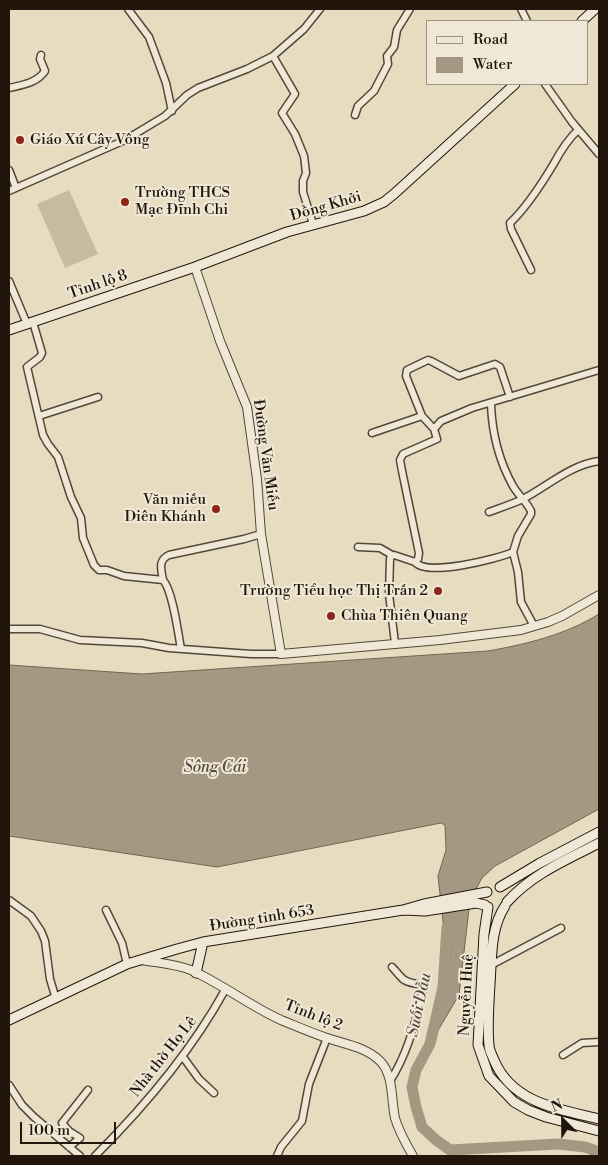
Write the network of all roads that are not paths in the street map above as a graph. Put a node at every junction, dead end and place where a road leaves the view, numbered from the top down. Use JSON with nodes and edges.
{"nodes":[{"id":1,"x":128,"y":9,"type":"edge"},
{"id":2,"x":320,"y":9,"type":"edge"},
{"id":3,"x":410,"y":9,"type":"edge"},
{"id":4,"x":595,"y":9,"type":"edge"},
{"id":5,"x":583,"y":20,"type":"edge"},
{"id":6,"x":41,"y":55,"type":"dead end"},
{"id":7,"x":273,"y":56,"type":"junction"},
{"id":8,"x":513,"y":85,"type":"edge"},
{"id":9,"x":546,"y":85,"type":"edge"},
{"id":10,"x":9,"y":88,"type":"edge"},
{"id":11,"x":172,"y":110,"type":"junction"},
{"id":12,"x":355,"y":115,"type":"dead end"},
{"id":13,"x":578,"y":130,"type":"junction"},
{"id":14,"x":599,"y":154,"type":"edge"},
{"id":15,"x":9,"y":170,"type":"edge"},
{"id":16,"x":16,"y":188,"type":"junction"},
{"id":17,"x":9,"y":191,"type":"edge"},
{"id":18,"x":313,"y":224,"type":"junction"},
{"id":19,"x":195,"y":268,"type":"junction"},
{"id":20,"x":531,"y":270,"type":"dead end"},
{"id":21,"x":9,"y":281,"type":"edge"},
{"id":22,"x":30,"y":323,"type":"junction"},
{"id":23,"x":9,"y":330,"type":"edge"},
{"id":24,"x":599,"y":370,"type":"edge"},
{"id":25,"x":98,"y":397,"type":"dead end"},
{"id":26,"x":510,"y":398,"type":"junction"},
{"id":27,"x":491,"y":404,"type":"junction"},
{"id":28,"x":39,"y":416,"type":"junction"},
{"id":29,"x":422,"y":416,"type":"junction"},
{"id":30,"x":434,"y":429,"type":"junction"},
{"id":31,"x":372,"y":434,"type":"dead end"},
{"id":32,"x":599,"y":461,"type":"edge"},
{"id":33,"x":522,"y":499,"type":"junction"},
{"id":34,"x":490,"y":512,"type":"dead end"},
{"id":35,"x":261,"y":534,"type":"junction"},
{"id":36,"x":358,"y":547,"type":"dead end"},
{"id":37,"x":514,"y":552,"type":"junction"},
{"id":38,"x":392,"y":555,"type":"junction"},
{"id":39,"x":415,"y":562,"type":"junction"},
{"id":40,"x":163,"y":580,"type":"junction"},
{"id":41,"x":599,"y":595,"type":"edge"},
{"id":42,"x":534,"y":626,"type":"junction"},
{"id":43,"x":9,"y":629,"type":"edge"},
{"id":44,"x":396,"y":643,"type":"junction"},
{"id":45,"x":181,"y":649,"type":"junction"},
{"id":46,"x":281,"y":654,"type":"junction"},
{"id":47,"x":599,"y":832,"type":"edge"},
{"id":48,"x":599,"y":843,"type":"edge"},
{"id":49,"x":500,"y":887,"type":"junction"},
{"id":50,"x":487,"y":892,"type":"junction"},
{"id":51,"x":471,"y":899,"type":"junction"},
{"id":52,"x":9,"y":900,"type":"edge"},
{"id":53,"x":506,"y":904,"type":"junction"},
{"id":54,"x":487,"y":906,"type":"junction"},
{"id":55,"x":106,"y":910,"type":"dead end"},
{"id":56,"x":561,"y":928,"type":"dead end"},
{"id":57,"x":203,"y":942,"type":"junction"},
{"id":58,"x":141,"y":959,"type":"junction"},
{"id":59,"x":127,"y":964,"type":"junction"},
{"id":60,"x":492,"y":965,"type":"junction"},
{"id":61,"x":392,"y":967,"type":"dead end"},
{"id":62,"x":196,"y":973,"type":"junction"},
{"id":63,"x":225,"y":990,"type":"junction"},
{"id":64,"x":56,"y":999,"type":"junction"},
{"id":65,"x":484,"y":1004,"type":"junction"},
{"id":66,"x":9,"y":1020,"type":"edge"},
{"id":67,"x":327,"y":1038,"type":"junction"},
{"id":68,"x":599,"y":1042,"type":"edge"},
{"id":69,"x":563,"y":1054,"type":"dead end"},
{"id":70,"x":182,"y":1057,"type":"junction"},
{"id":71,"x":390,"y":1081,"type":"junction"},
{"id":72,"x":9,"y":1085,"type":"edge"},
{"id":73,"x":88,"y":1090,"type":"dead end"},
{"id":74,"x":214,"y":1093,"type":"dead end"},
{"id":75,"x":599,"y":1119,"type":"edge"},
{"id":76,"x":599,"y":1131,"type":"edge"},
{"id":77,"x":69,"y":1147,"type":"junction"},
{"id":78,"x":80,"y":1156,"type":"edge"},
{"id":79,"x":95,"y":1156,"type":"edge"},
{"id":80,"x":277,"y":1156,"type":"edge"},
{"id":81,"x":413,"y":1156,"type":"edge"}],
"edges":[{"from":1,"to":11,"type":"street"},
{"from":2,"to":7,"type":"street"},
{"from":3,"to":12,"type":"street"},
{"from":4,"to":5,"type":"main road"},
{"from":6,"to":10,"type":"street"},
{"from":7,"to":11,"type":"street"},
{"from":7,"to":18,"type":"street"},
{"from":8,"to":18,"type":"main road","name":"Đồng Khởi"},
{"from":9,"to":13,"type":"street"},
{"from":11,"to":16,"type":"street"},
{"from":13,"to":14,"type":"street"},
{"from":13,"to":20,"type":"street"},
{"from":15,"to":16,"type":"street"},
{"from":16,"to":17,"type":"street"},
{"from":18,"to":19,"type":"main road","name":"Đồng Khởi"},
{"from":19,"to":22,"type":"main road","name":"Tỉnh lộ 8"},
{"from":19,"to":35,"type":"street","name":"Đường Văn Miếu"},
{"from":21,"to":22,"type":"street"},
{"from":22,"to":23,"type":"main road","name":"Tỉnh lộ 8"},
{"from":22,"to":28,"type":"street"},
{"from":24,"to":26,"type":"street"},
{"from":25,"to":28,"type":"street"},
{"from":26,"to":27,"type":"street"},
{"from":26,"to":29,"type":"street"},
{"from":27,"to":30,"type":"street"},
{"from":27,"to":33,"type":"street"},
{"from":28,"to":40,"type":"street"},
{"from":29,"to":30,"type":"street"},
{"from":29,"to":31,"type":"street"},
{"from":30,"to":39,"type":"street"},
{"from":32,"to":33,"type":"street"},
{"from":33,"to":34,"type":"street"},
{"from":33,"to":37,"type":"street"},
{"from":35,"to":40,"type":"street"},
{"from":35,"to":46,"type":"street","name":"Đường Văn Miếu"},
{"from":36,"to":38,"type":"street"},
{"from":37,"to":39,"type":"street"},
{"from":37,"to":42,"type":"street"},
{"from":38,"to":39,"type":"street"},
{"from":38,"to":44,"type":"street"},
{"from":40,"to":45,"type":"street"},
{"from":41,"to":42,"type":"street"},
{"from":42,"to":44,"type":"street"},
{"from":43,"to":45,"type":"street"},
{"from":44,"to":46,"type":"street"},
{"from":45,"to":46,"type":"street"},
{"from":47,"to":49,"type":"main road"},
{"from":48,"to":53,"type":"main road"},
{"from":49,"to":50,"type":"main road"},
{"from":49,"to":53,"type":"main road"},
{"from":50,"to":51,"type":"main road","name":"Đường tỉnh 653"},
{"from":50,"to":54,"type":"main road"},
{"from":51,"to":54,"type":"main road","name":"Đường tỉnh 653"},
{"from":51,"to":57,"type":"main road","name":"Đường tỉnh 653"},
{"from":52,"to":64,"type":"street"},
{"from":53,"to":54,"type":"main road"},
{"from":53,"to":60,"type":"main road","name":"Nguyễn Huệ"},
{"from":54,"to":65,"type":"main road","name":"Nguyễn Huệ"},
{"from":55,"to":59,"type":"street"},
{"from":56,"to":60,"type":"street"},
{"from":57,"to":58,"type":"main road","name":"Đường tỉnh 653"},
{"from":57,"to":62,"type":"main road"},
{"from":58,"to":59,"type":"main road","name":"Đường tỉnh 653"},
{"from":58,"to":62,"type":"street","name":"Tỉnh lộ 2"},
{"from":59,"to":64,"type":"main road"},
{"from":60,"to":65,"type":"main road","name":"Nguyễn Huệ"},
{"from":61,"to":71,"type":"street"},
{"from":62,"to":63,"type":"street","name":"Tỉnh lộ 2"},
{"from":63,"to":67,"type":"street","name":"Tỉnh lộ 2"},
{"from":63,"to":70,"type":"street","name":"Nhà thờ Họ Lê"},
{"from":64,"to":66,"type":"main road"},
{"from":65,"to":75,"type":"main road","name":"Nguyễn Huệ"},
{"from":65,"to":76,"type":"main road","name":"Nguyễn Huệ"},
{"from":67,"to":71,"type":"street","name":"Tỉnh lộ 2"},
{"from":67,"to":80,"type":"street"},
{"from":68,"to":69,"type":"street"},
{"from":70,"to":74,"type":"street"},
{"from":70,"to":79,"type":"street","name":"Nhà thờ Họ Lê"},
{"from":71,"to":81,"type":"street","name":"Tỉnh lộ 2"},
{"from":72,"to":77,"type":"street"},
{"from":73,"to":77,"type":"street"},
{"from":77,"to":78,"type":"street"}]}
